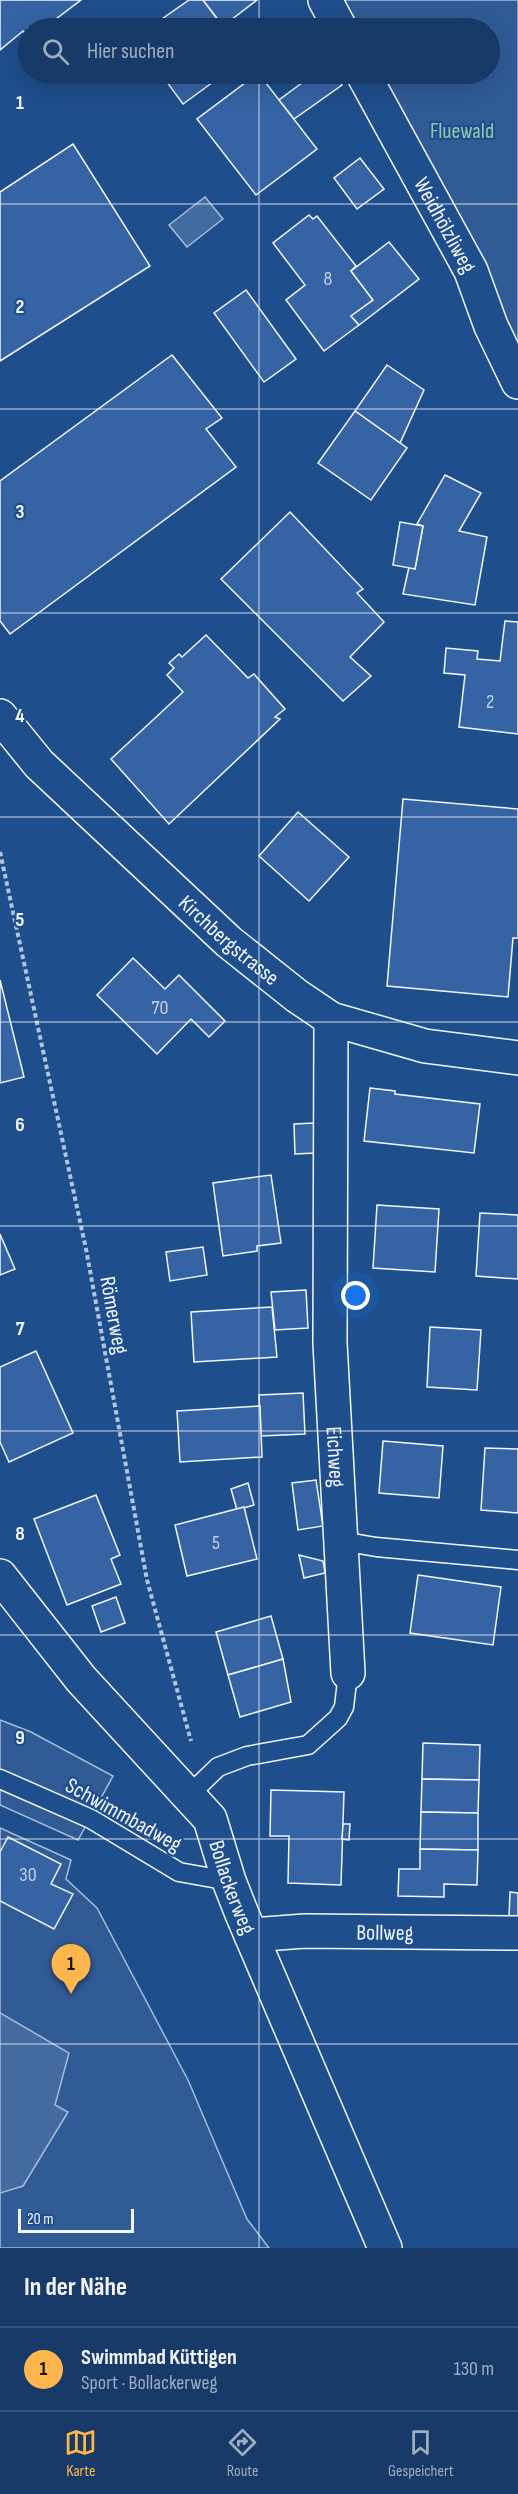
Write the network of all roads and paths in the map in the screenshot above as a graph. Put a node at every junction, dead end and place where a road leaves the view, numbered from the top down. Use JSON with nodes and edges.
{"nodes":[{"id":1,"x":326,"y":0,"type":"edge"},
{"id":2,"x":335,"y":18,"type":"edge"},
{"id":3,"x":368,"y":84,"type":"edge"},
{"id":4,"x":518,"y":381,"type":"edge"},
{"id":5,"x":0,"y":716,"type":"edge"},
{"id":6,"x":0,"y":852,"type":"edge"},
{"id":7,"x":331,"y":1019,"type":"junction"},
{"id":8,"x":518,"y":1058,"type":"edge"},
{"id":9,"x":341,"y":1541,"type":"junction"},
{"id":10,"x":518,"y":1560,"type":"edge"},
{"id":11,"x":0,"y":1576,"type":"edge"},
{"id":12,"x":348,"y":1674,"type":"joint"},
{"id":13,"x":0,"y":1779,"type":"edge"},
{"id":14,"x":195,"y":1789,"type":"junction"},
{"id":15,"x":229,"y":1881,"type":"junction"},
{"id":16,"x":518,"y":1933,"type":"edge"},
{"id":17,"x":251,"y":1935,"type":"junction"},
{"id":18,"x":385,"y":2248,"type":"edge"}],
"edges":[{"from":1,"to":2,"type":"street"},
{"from":3,"to":4,"type":"street","name":"Weidhölzliweg"},
{"from":5,"to":7,"type":"street","name":"Kirchbergstrasse"},
{"from":6,"to":14,"type":"path","name":"Römerweg"},
{"from":7,"to":8,"type":"street","name":"Kirchbergstrasse"},
{"from":7,"to":9,"type":"street","name":"Eichweg"},
{"from":9,"to":10,"type":"lane"},
{"from":9,"to":12,"type":"street","name":"Eichweg"},
{"from":11,"to":14,"type":"street","name":"Bollackerweg"},
{"from":12,"to":14,"type":"lane","name":"Eichweg"},
{"from":13,"to":15,"type":"lane","name":"Schwimmbadweg"},
{"from":14,"to":15,"type":"street","name":"Bollackerweg"},
{"from":15,"to":17,"type":"street","name":"Bollackerweg"},
{"from":16,"to":17,"type":"street","name":"Bollweg"},
{"from":17,"to":18,"type":"street","name":"Bollackerweg"}]}
